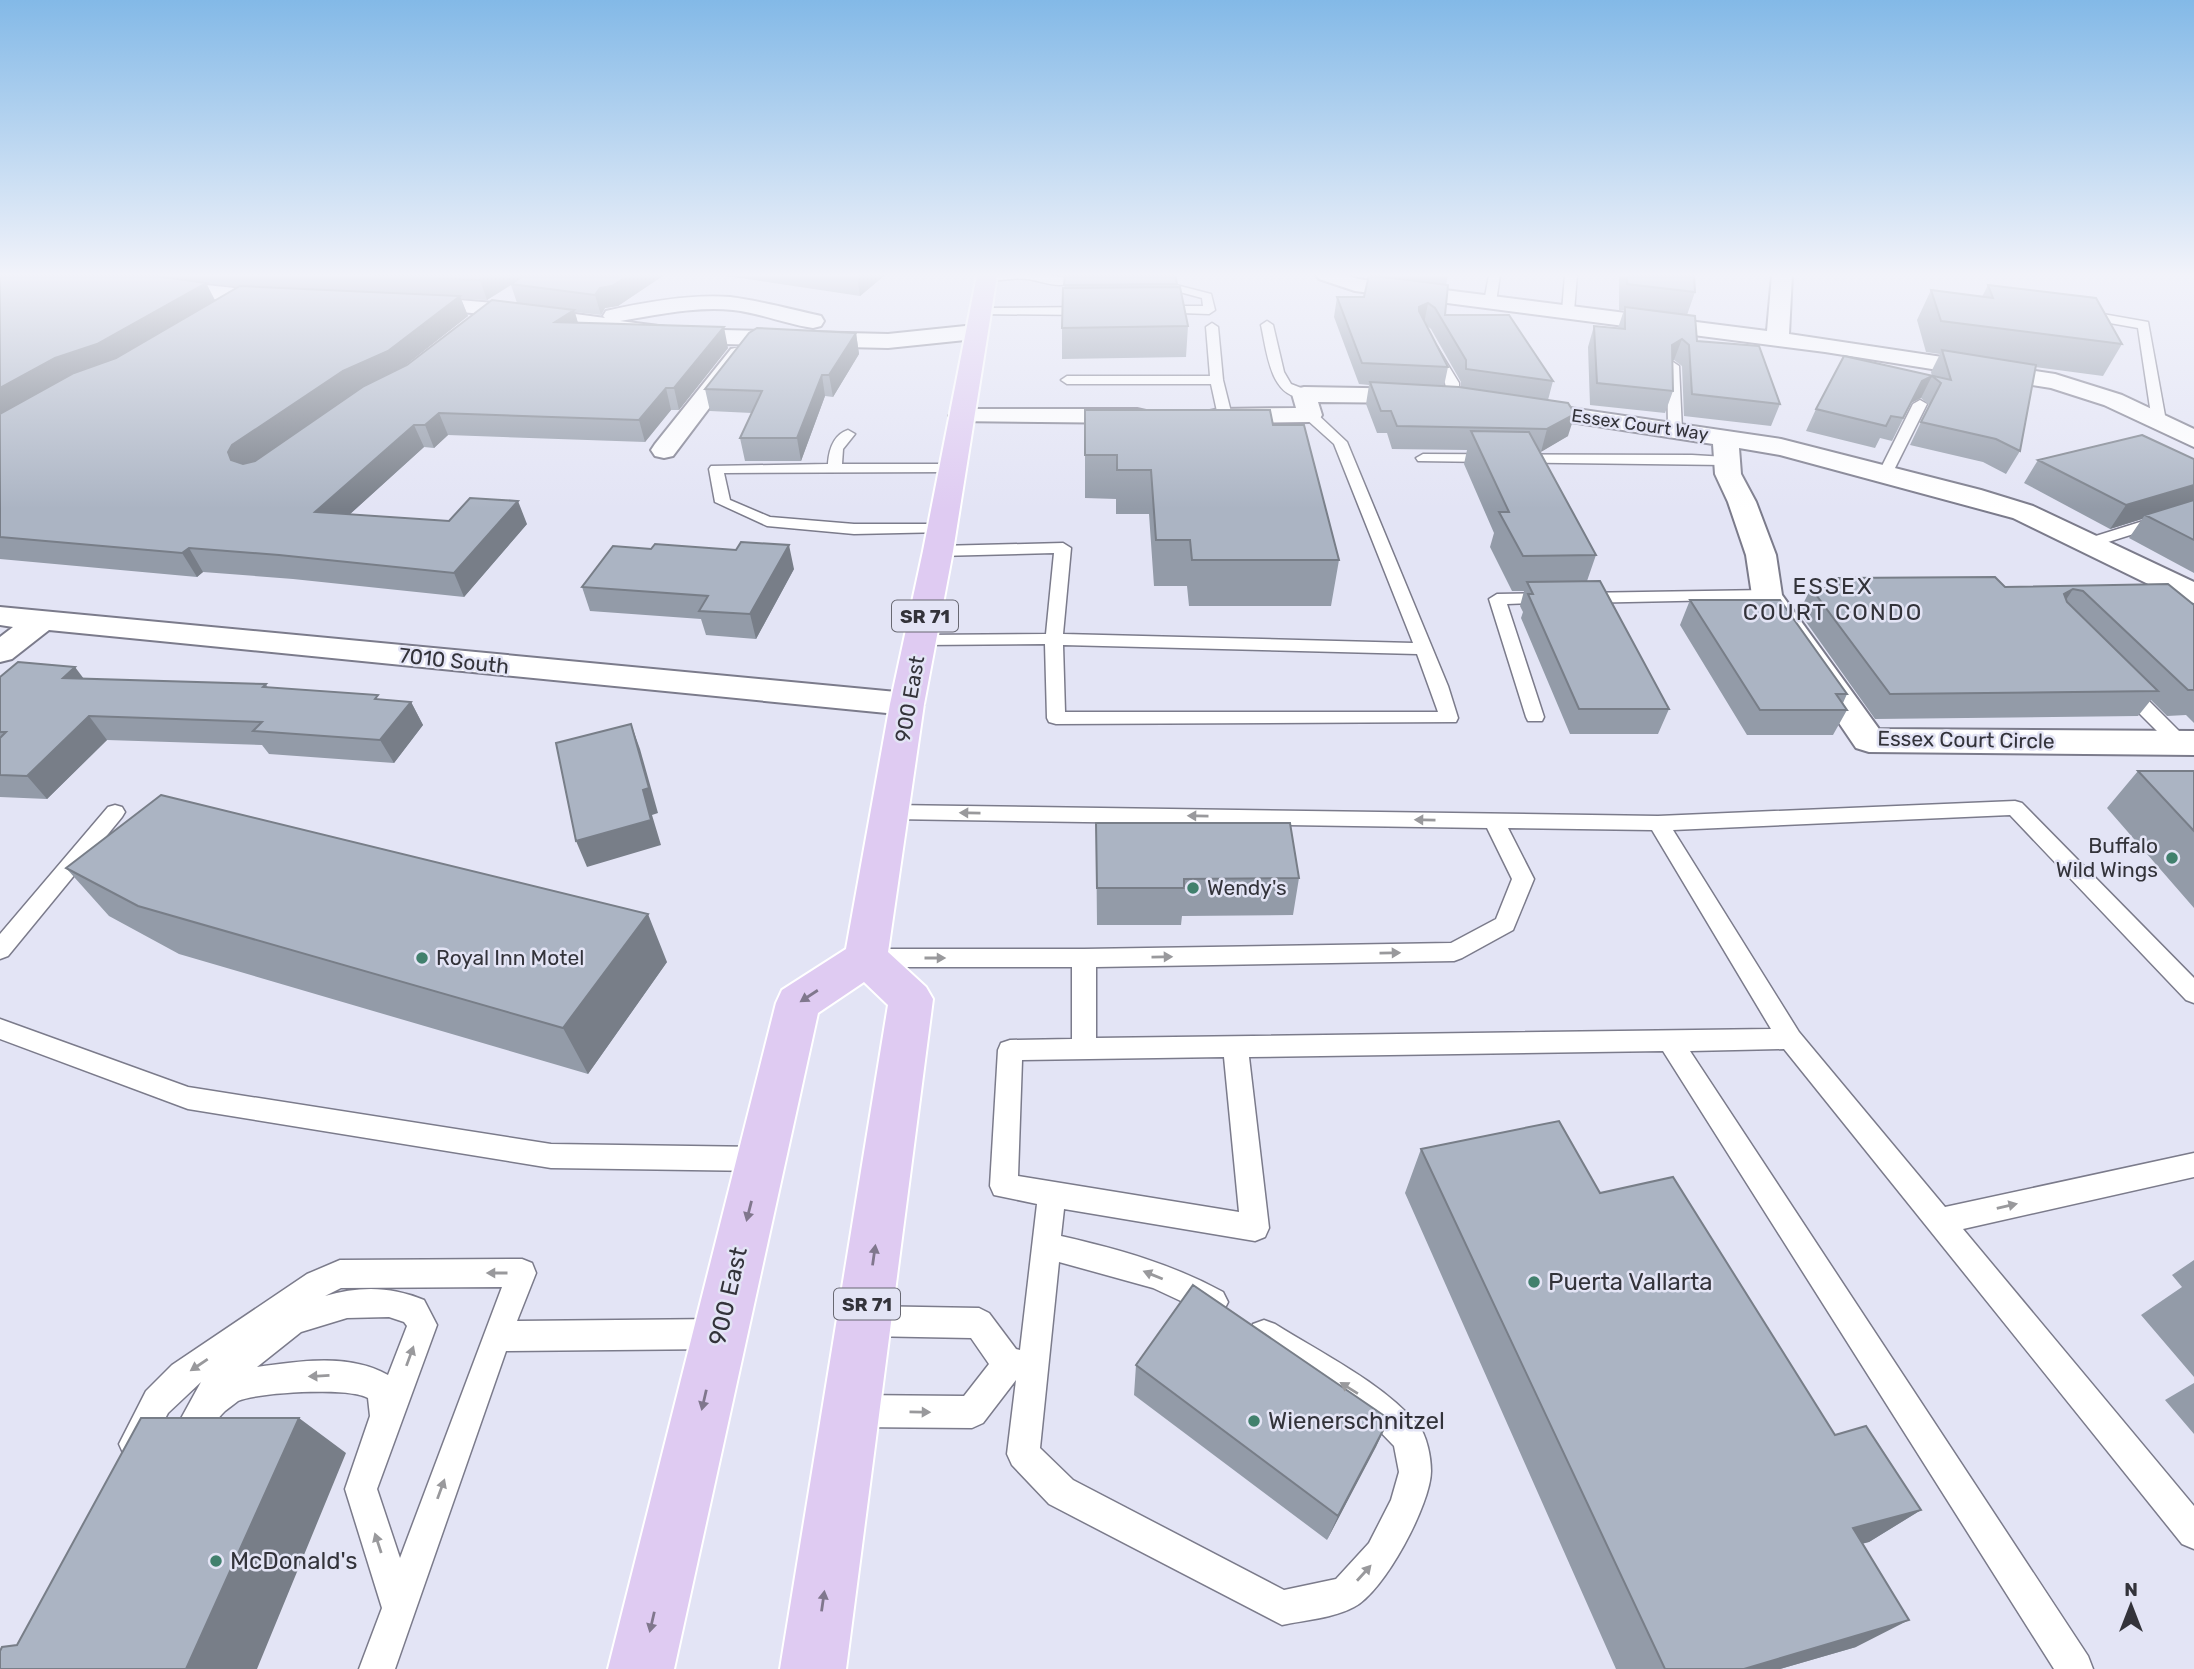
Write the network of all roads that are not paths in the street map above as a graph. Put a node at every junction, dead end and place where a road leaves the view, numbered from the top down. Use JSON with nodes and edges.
{"nodes":[{"id":1,"x":739,"y":353,"type":"edge"},
{"id":2,"x":972,"y":353,"type":"edge"},
{"id":3,"x":1214,"y":353,"type":"edge"},
{"id":4,"x":1274,"y":353,"type":"edge"},
{"id":5,"x":1436,"y":353,"type":"edge"},
{"id":6,"x":1869,"y":353,"type":"edge"},
{"id":7,"x":2148,"y":353,"type":"edge"},
{"id":8,"x":1673,"y":366,"type":"edge"},
{"id":9,"x":1067,"y":380,"type":"dead end"},
{"id":10,"x":1217,"y":380,"type":"junction"},
{"id":11,"x":1454,"y":399,"type":"junction"},
{"id":12,"x":1920,"y":404,"type":"edge"},
{"id":13,"x":1307,"y":405,"type":"junction"},
{"id":14,"x":961,"y":416,"type":"junction"},
{"id":15,"x":1160,"y":416,"type":"edge"},
{"id":16,"x":1199,"y":416,"type":"edge"},
{"id":17,"x":1225,"y":416,"type":"junction"},
{"id":18,"x":2159,"y":421,"type":"junction"},
{"id":19,"x":1675,"y":430,"type":"junction"},
{"id":20,"x":848,"y":434,"type":"dead end"},
{"id":21,"x":2194,"y":439,"type":"edge"},
{"id":22,"x":1726,"y":449,"type":"junction"},
{"id":23,"x":664,"y":450,"type":"dead end"},
{"id":24,"x":1423,"y":458,"type":"dead end"},
{"id":25,"x":835,"y":468,"type":"junction"},
{"id":26,"x":952,"y":468,"type":"junction"},
{"id":27,"x":1885,"y":474,"type":"junction"},
{"id":28,"x":2194,"y":510,"type":"edge"},
{"id":29,"x":940,"y":540,"type":"junction"},
{"id":30,"x":2089,"y":543,"type":"junction"},
{"id":31,"x":2194,"y":594,"type":"edge"},
{"id":32,"x":1767,"y":595,"type":"junction"},
{"id":33,"x":0,"y":616,"type":"edge"},
{"id":34,"x":43,"y":620,"type":"junction"},
{"id":35,"x":1054,"y":639,"type":"junction"},
{"id":36,"x":920,"y":640,"type":"junction"},
{"id":37,"x":1424,"y":649,"type":"junction"},
{"id":38,"x":0,"y":652,"type":"edge"},
{"id":39,"x":2114,"y":677,"type":"edge"},
{"id":40,"x":907,"y":704,"type":"junction"},
{"id":41,"x":1535,"y":717,"type":"dead end"},
{"id":42,"x":2187,"y":743,"type":"edge"},
{"id":43,"x":115,"y":812,"type":"dead end"},
{"id":44,"x":891,"y":812,"type":"junction"},
{"id":45,"x":1494,"y":821,"type":"junction"},
{"id":46,"x":1658,"y":823,"type":"junction"},
{"id":47,"x":0,"y":950,"type":"edge"},
{"id":48,"x":866,"y":958,"type":"junction"},
{"id":49,"x":1084,"y":958,"type":"junction"},
{"id":50,"x":2194,"y":992,"type":"edge"},
{"id":51,"x":0,"y":1029,"type":"edge"},
{"id":52,"x":1790,"y":1039,"type":"junction"},
{"id":53,"x":1670,"y":1041,"type":"junction"},
{"id":54,"x":1235,"y":1047,"type":"junction"},
{"id":55,"x":1084,"y":1049,"type":"junction"},
{"id":56,"x":761,"y":1159,"type":"junction"},
{"id":57,"x":2194,"y":1165,"type":"edge"},
{"id":58,"x":1052,"y":1194,"type":"junction"},
{"id":59,"x":1940,"y":1221,"type":"junction"},
{"id":60,"x":1046,"y":1246,"type":"junction"},
{"id":61,"x":865,"y":1321,"type":"junction"},
{"id":62,"x":719,"y":1334,"type":"junction"},
{"id":63,"x":496,"y":1336,"type":"junction"},
{"id":64,"x":1020,"y":1365,"type":"junction"},
{"id":65,"x":851,"y":1411,"type":"junction"},
{"id":66,"x":197,"y":1416,"type":"junction"},
{"id":67,"x":119,"y":1475,"type":"edge"},
{"id":68,"x":166,"y":1476,"type":"edge"},
{"id":69,"x":361,"y":1489,"type":"junction"},
{"id":70,"x":2194,"y":1532,"type":"edge"},
{"id":71,"x":399,"y":1608,"type":"junction"},
{"id":72,"x":377,"y":1669,"type":"edge"},
{"id":73,"x":641,"y":1669,"type":"edge"},
{"id":74,"x":813,"y":1669,"type":"edge"},
{"id":75,"x":2075,"y":1669,"type":"edge"}],
"edges":[{"from":1,"to":23,"type":"street"},
{"from":2,"to":14,"type":"main road","name":"900 East","number":"SR 71"},
{"from":3,"to":10,"type":"lane"},
{"from":4,"to":13,"type":"lane"},
{"from":5,"to":11,"type":"lane"},
{"from":6,"to":18,"type":"street"},
{"from":7,"to":18,"type":"lane"},
{"from":8,"to":19,"type":"lane"},
{"from":9,"to":10,"type":"lane"},
{"from":10,"to":17,"type":"lane"},
{"from":11,"to":13,"type":"street","name":"Essex Court Way"},
{"from":11,"to":19,"type":"street","name":"Essex Court Way"},
{"from":12,"to":27,"type":"lane"},
{"from":13,"to":17,"type":"street","name":"Essex Court Way"},
{"from":13,"to":37,"type":"lane"},
{"from":14,"to":15,"type":"street"},
{"from":14,"to":26,"type":"main road","name":"900 East","number":"SR 71"},
{"from":16,"to":17,"type":"street","name":"Essex Court Way"},
{"from":18,"to":21,"type":"street"},
{"from":19,"to":22,"type":"street","name":"Essex Court Way"},
{"from":20,"to":25,"type":"lane"},
{"from":22,"to":24,"type":"lane"},
{"from":22,"to":27,"type":"street","name":"Essex Court Way"},
{"from":22,"to":32,"type":"street","name":"Essex Court Circle"},
{"from":25,"to":26,"type":"lane"},
{"from":25,"to":29,"type":"lane"},
{"from":26,"to":29,"type":"main road","name":"900 East","number":"SR 71"},
{"from":27,"to":30,"type":"street","name":"Essex Court Way"},
{"from":28,"to":30,"type":"lane"},
{"from":29,"to":35,"type":"lane"},
{"from":29,"to":36,"type":"main road","name":"900 East","number":"SR 71"},
{"from":30,"to":31,"type":"street","name":"Essex Court Way"},
{"from":32,"to":41,"type":"lane"},
{"from":32,"to":42,"type":"street","name":"Essex Court Circle"},
{"from":33,"to":34,"type":"street","name":"7010 South"},
{"from":34,"to":38,"type":"street"},
{"from":34,"to":40,"type":"street","name":"7010 South"},
{"from":35,"to":36,"type":"lane"},
{"from":35,"to":37,"type":"lane"},
{"from":35,"to":37,"type":"lane"},
{"from":36,"to":40,"type":"main road","name":"900 East","number":"SR 71"},
{"from":39,"to":42,"type":"lane"},
{"from":40,"to":44,"type":"main road","name":"900 East","number":"SR 71"},
{"from":43,"to":47,"type":"lane"},
{"from":45,"to":44,"type":"lane","one_way":true},
{"from":44,"to":48,"type":"main road","name":"900 East","number":"SR 71"},
{"from":45,"to":46,"type":"lane"},
{"from":49,"to":45,"type":"lane","one_way":true},
{"from":46,"to":50,"type":"lane"},
{"from":46,"to":52,"type":"lane"},
{"from":48,"to":49,"type":"lane","one_way":true},
{"from":48,"to":56,"type":"main road","name":"900 East","one_way":true},
{"from":61,"to":48,"type":"main road","number":"SR 71","one_way":true},
{"from":49,"to":55,"type":"lane"},
{"from":51,"to":56,"type":"lane"},
{"from":52,"to":53,"type":"lane"},
{"from":52,"to":59,"type":"lane"},
{"from":53,"to":54,"type":"lane"},
{"from":53,"to":75,"type":"lane"},
{"from":54,"to":55,"type":"lane"},
{"from":54,"to":58,"type":"lane"},
{"from":55,"to":58,"type":"lane"},
{"from":56,"to":62,"type":"main road","name":"900 East","one_way":true},
{"from":59,"to":57,"type":"lane","one_way":true},
{"from":58,"to":60,"type":"lane"},
{"from":59,"to":70,"type":"lane"},
{"from":60,"to":64,"type":"lane"},
{"from":64,"to":60,"type":"lane","one_way":true},
{"from":61,"to":64,"type":"lane"},
{"from":61,"to":65,"type":"main road","number":"SR 71"},
{"from":62,"to":63,"type":"lane"},
{"from":62,"to":73,"type":"main road","name":"900 East","one_way":true},
{"from":63,"to":67,"type":"lane","one_way":true},
{"from":71,"to":63,"type":"lane","one_way":true},
{"from":65,"to":64,"type":"lane","one_way":true},
{"from":74,"to":65,"type":"main road","number":"SR 71","one_way":true},
{"from":66,"to":68,"type":"lane"},
{"from":69,"to":66,"type":"lane","one_way":true},
{"from":69,"to":66,"type":"lane","one_way":true},
{"from":71,"to":69,"type":"lane","one_way":true},
{"from":71,"to":72,"type":"lane"}]}
